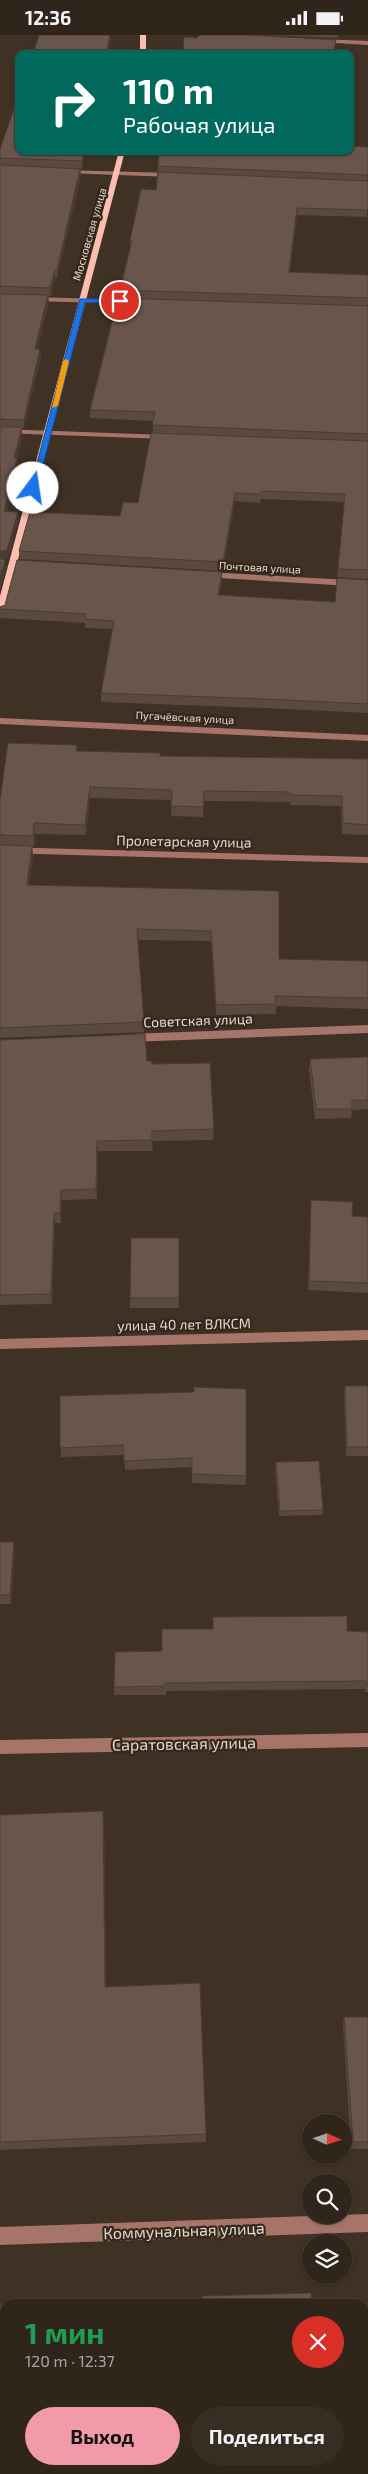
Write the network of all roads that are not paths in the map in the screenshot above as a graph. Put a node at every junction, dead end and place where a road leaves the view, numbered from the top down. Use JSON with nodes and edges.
{"nodes":[{"id":1,"x":143,"y":35,"type":"edge"},
{"id":2,"x":309,"y":40,"type":"edge"},
{"id":3,"x":368,"y":43,"type":"edge"},
{"id":4,"x":143,"y":50,"type":"edge"},
{"id":5,"x":121,"y":155,"type":"edge"},
{"id":6,"x":59,"y":171,"type":"edge"},
{"id":7,"x":118,"y":173,"type":"junction"},
{"id":8,"x":185,"y":176,"type":"edge"},
{"id":9,"x":0,"y":298,"type":"edge"},
{"id":10,"x":82,"y":300,"type":"junction"},
{"id":11,"x":141,"y":302,"type":"edge"},
{"id":12,"x":0,"y":431,"type":"edge"},
{"id":13,"x":47,"y":432,"type":"junction"},
{"id":14,"x":174,"y":438,"type":"edge"},
{"id":15,"x":0,"y":563,"type":"edge"},
{"id":16,"x":14,"y":563,"type":"junction"},
{"id":17,"x":24,"y":564,"type":"edge"},
{"id":18,"x":191,"y":574,"type":"edge"},
{"id":19,"x":368,"y":585,"type":"edge"},
{"id":20,"x":0,"y":613,"type":"edge"},
{"id":21,"x":0,"y":721,"type":"edge"},
{"id":22,"x":368,"y":738,"type":"edge"},
{"id":23,"x":0,"y":850,"type":"edge"},
{"id":24,"x":368,"y":860,"type":"edge"},
{"id":25,"x":368,"y":1029,"type":"edge"},
{"id":26,"x":119,"y":1039,"type":"edge"},
{"id":27,"x":368,"y":1335,"type":"edge"},
{"id":28,"x":0,"y":1343,"type":"edge"},
{"id":29,"x":368,"y":1740,"type":"edge"},
{"id":30,"x":0,"y":1747,"type":"edge"},
{"id":31,"x":368,"y":2223,"type":"edge"},
{"id":32,"x":0,"y":2236,"type":"edge"}],
"edges":[{"from":1,"to":4,"type":"main road"},
{"from":2,"to":3,"type":"street"},
{"from":5,"to":7,"type":"main road","name":"Московская улица"},
{"from":6,"to":7,"type":"street"},
{"from":7,"to":8,"type":"street"},
{"from":7,"to":10,"type":"main road","name":"Московская улица"},
{"from":9,"to":10,"type":"street"},
{"from":10,"to":11,"type":"street"},
{"from":10,"to":13,"type":"main road","name":"Московская улица"},
{"from":12,"to":13,"type":"street"},
{"from":13,"to":14,"type":"street"},
{"from":13,"to":16,"type":"main road","name":"Московская улица"},
{"from":15,"to":16,"type":"street"},
{"from":16,"to":17,"type":"street"},
{"from":16,"to":20,"type":"main road","name":"Московская улица"},
{"from":18,"to":19,"type":"street","name":"Почтовая улица"},
{"from":21,"to":22,"type":"street","name":"Пугачёвская улица"},
{"from":23,"to":24,"type":"street","name":"Пролетарская улица"},
{"from":25,"to":26,"type":"street","name":"Советская улица"},
{"from":27,"to":28,"type":"street","name":"улица 40 лет ВЛКСМ"},
{"from":29,"to":30,"type":"street","name":"Саратовская улица"},
{"from":31,"to":32,"type":"street","name":"Коммунальная улица"}]}
